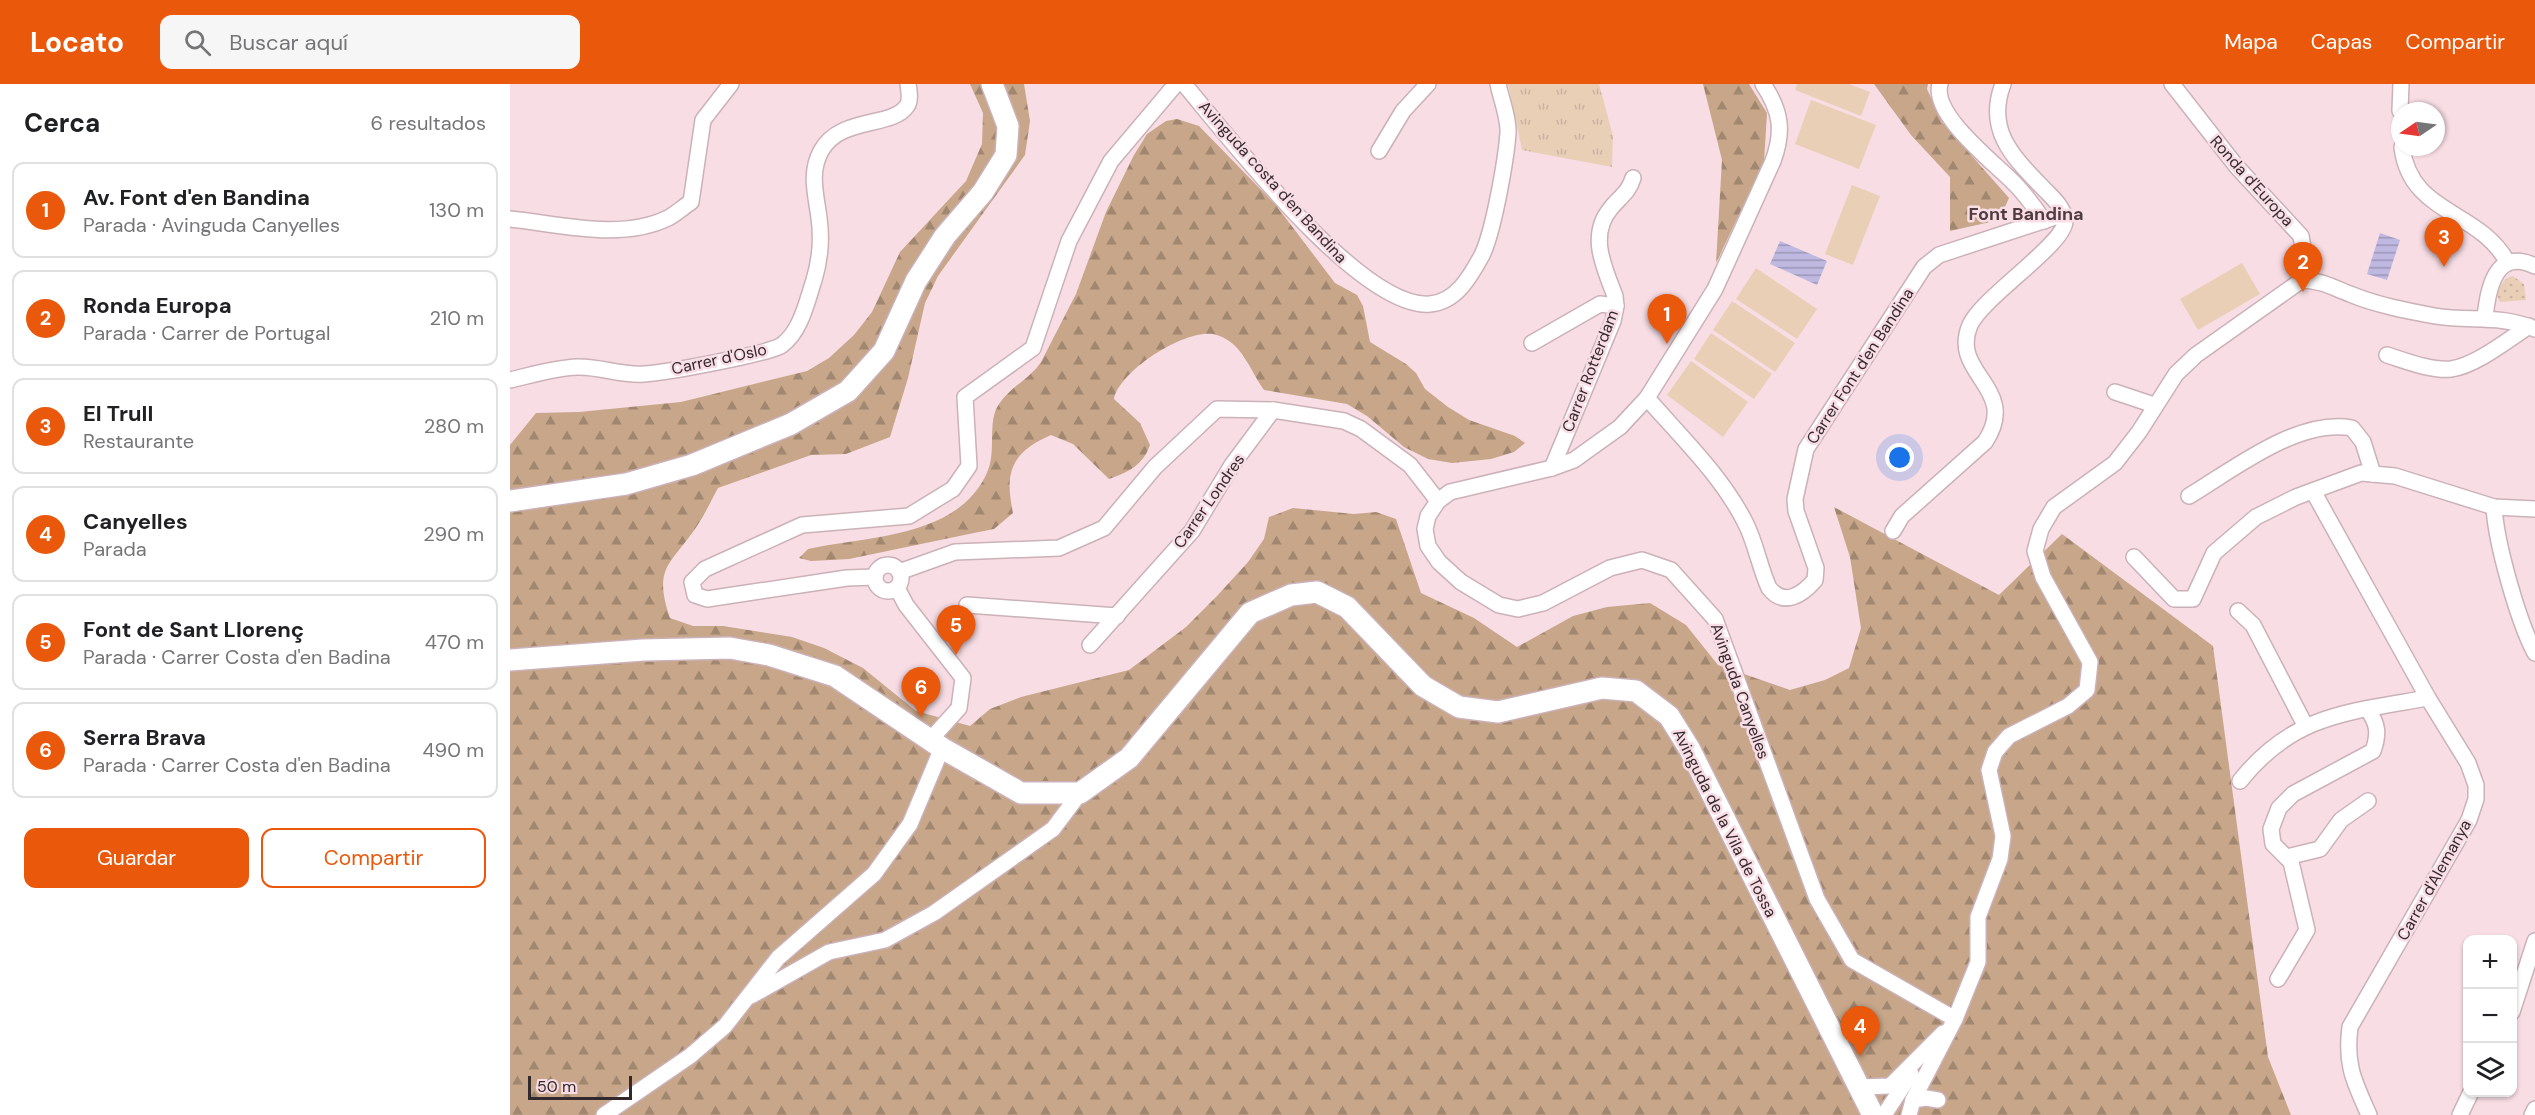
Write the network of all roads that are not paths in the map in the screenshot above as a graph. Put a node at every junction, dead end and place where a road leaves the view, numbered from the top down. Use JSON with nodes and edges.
{"nodes":[{"id":1,"x":731,"y":84,"type":"edge"},
{"id":2,"x":908,"y":84,"type":"edge"},
{"id":3,"x":992,"y":84,"type":"edge"},
{"id":4,"x":1176,"y":84,"type":"edge"},
{"id":5,"x":1184,"y":84,"type":"edge"},
{"id":6,"x":1428,"y":84,"type":"edge"},
{"id":7,"x":1498,"y":84,"type":"edge"},
{"id":8,"x":1763,"y":84,"type":"edge"},
{"id":9,"x":1940,"y":84,"type":"edge"},
{"id":10,"x":2003,"y":84,"type":"edge"},
{"id":11,"x":2172,"y":84,"type":"edge"},
{"id":12,"x":2402,"y":84,"type":"edge"},
{"id":13,"x":2401,"y":102,"type":"edge"},
{"id":14,"x":1378,"y":151,"type":"dead end"},
{"id":15,"x":2403,"y":156,"type":"edge"},
{"id":16,"x":1633,"y":178,"type":"dead end"},
{"id":17,"x":2064,"y":214,"type":"junction"},
{"id":18,"x":510,"y":219,"type":"edge"},
{"id":19,"x":2044,"y":221,"type":"junction"},
{"id":20,"x":2508,"y":262,"type":"junction"},
{"id":21,"x":2535,"y":266,"type":"edge"},
{"id":22,"x":2302,"y":280,"type":"junction"},
{"id":23,"x":1616,"y":306,"type":"junction"},
{"id":24,"x":2485,"y":317,"type":"junction"},
{"id":25,"x":2532,"y":328,"type":"edge"},
{"id":26,"x":1532,"y":343,"type":"dead end"},
{"id":27,"x":2387,"y":355,"type":"dead end"},
{"id":28,"x":510,"y":380,"type":"edge"},
{"id":29,"x":2115,"y":392,"type":"dead end"},
{"id":30,"x":1647,"y":398,"type":"junction"},
{"id":31,"x":2154,"y":405,"type":"junction"},
{"id":32,"x":1273,"y":410,"type":"junction"},
{"id":33,"x":1552,"y":468,"type":"junction"},
{"id":34,"x":2373,"y":474,"type":"junction"},
{"id":35,"x":2313,"y":491,"type":"junction"},
{"id":36,"x":2189,"y":496,"type":"dead end"},
{"id":37,"x":510,"y":501,"type":"edge"},
{"id":38,"x":1438,"y":501,"type":"junction"},
{"id":39,"x":2494,"y":507,"type":"junction"},
{"id":40,"x":2535,"y":509,"type":"edge"},
{"id":41,"x":1893,"y":531,"type":"dead end"},
{"id":42,"x":2134,"y":557,"type":"dead end"},
{"id":43,"x":899,"y":572,"type":"junction"},
{"id":44,"x":875,"y":577,"type":"junction"},
{"id":45,"x":897,"y":588,"type":"junction"},
{"id":46,"x":967,"y":605,"type":"dead end"},
{"id":47,"x":2238,"y":611,"type":"dead end"},
{"id":48,"x":1117,"y":616,"type":"junction"},
{"id":49,"x":1090,"y":645,"type":"dead end"},
{"id":50,"x":2535,"y":652,"type":"edge"},
{"id":51,"x":510,"y":660,"type":"edge"},
{"id":52,"x":2428,"y":698,"type":"junction"},
{"id":53,"x":2368,"y":710,"type":"junction"},
{"id":54,"x":2305,"y":725,"type":"junction"},
{"id":55,"x":936,"y":743,"type":"junction"},
{"id":56,"x":2240,"y":781,"type":"dead end"},
{"id":57,"x":1080,"y":793,"type":"junction"},
{"id":58,"x":2368,"y":801,"type":"dead end"},
{"id":59,"x":2287,"y":857,"type":"junction"},
{"id":60,"x":2535,"y":940,"type":"edge"},
{"id":61,"x":2278,"y":979,"type":"dead end"},
{"id":62,"x":2517,"y":996,"type":"edge"},
{"id":63,"x":741,"y":1002,"type":"junction"},
{"id":64,"x":1955,"y":1020,"type":"junction"},
{"id":65,"x":1926,"y":1052,"type":"junction"},
{"id":66,"x":1859,"y":1087,"type":"junction"},
{"id":67,"x":2469,"y":1097,"type":"edge"},
{"id":68,"x":1913,"y":1100,"type":"junction"},
{"id":69,"x":1938,"y":1100,"type":"dead end"},
{"id":70,"x":2535,"y":1109,"type":"edge"},
{"id":71,"x":604,"y":1115,"type":"edge"},
{"id":72,"x":1873,"y":1115,"type":"edge"},
{"id":73,"x":1884,"y":1115,"type":"edge"},
{"id":74,"x":1909,"y":1115,"type":"edge"},
{"id":75,"x":2369,"y":1115,"type":"edge"},
{"id":76,"x":2460,"y":1115,"type":"edge"},
{"id":77,"x":2532,"y":1115,"type":"edge"}],
"edges":[{"from":1,"to":18,"type":"street"},
{"from":2,"to":28,"type":"street","name":"Carrer d'Oslo"},
{"from":3,"to":37,"type":"main road"},
{"from":4,"to":44,"type":"street"},
{"from":5,"to":7,"type":"street","name":"Avinguda costa d'en Bandina"},
{"from":6,"to":14,"type":"street"},
{"from":8,"to":30,"type":"street"},
{"from":9,"to":19,"type":"street"},
{"from":10,"to":17,"type":"street"},
{"from":11,"to":22,"type":"street","name":"Ronda d'Europa"},
{"from":12,"to":13,"type":"street"},
{"from":15,"to":20,"type":"street"},
{"from":16,"to":23,"type":"street","name":"Carrer Rotterdam"},
{"from":17,"to":19,"type":"street","name":"Carrer Font d'en Bandina"},
{"from":17,"to":41,"type":"street"},
{"from":19,"to":30,"type":"street","name":"Carrer Font d'en Bandina"},
{"from":20,"to":21,"type":"street"},
{"from":20,"to":24,"type":"street"},
{"from":22,"to":24,"type":"street"},
{"from":22,"to":31,"type":"street"},
{"from":23,"to":26,"type":"street"},
{"from":23,"to":33,"type":"street","name":"Carrer Rotterdam"},
{"from":24,"to":25,"type":"street"},
{"from":25,"to":27,"type":"street"},
{"from":29,"to":31,"type":"street"},
{"from":30,"to":33,"type":"street"},
{"from":31,"to":64,"type":"street"},
{"from":32,"to":38,"type":"street"},
{"from":32,"to":43,"type":"street"},
{"from":32,"to":48,"type":"street","name":"Carrer Londres"},
{"from":33,"to":38,"type":"street"},
{"from":34,"to":35,"type":"street"},
{"from":34,"to":36,"type":"street"},
{"from":34,"to":39,"type":"street"},
{"from":35,"to":42,"type":"street"},
{"from":35,"to":52,"type":"street","name":"Carrer d'Alemanya"},
{"from":38,"to":64,"type":"street","name":"Avinguda Canyelles"},
{"from":39,"to":40,"type":"street"},
{"from":39,"to":50,"type":"street"},
{"from":43,"to":44,"type":"street"},
{"from":43,"to":45,"type":"street"},
{"from":44,"to":45,"type":"street"},
{"from":45,"to":55,"type":"street"},
{"from":46,"to":48,"type":"street"},
{"from":47,"to":54,"type":"street"},
{"from":48,"to":49,"type":"street","name":"Carrer Londres"},
{"from":51,"to":55,"type":"main road"},
{"from":52,"to":53,"type":"street"},
{"from":52,"to":75,"type":"street","name":"Carrer d'Alemanya"},
{"from":53,"to":54,"type":"street"},
{"from":53,"to":59,"type":"street"},
{"from":54,"to":56,"type":"street"},
{"from":55,"to":57,"type":"main road"},
{"from":55,"to":63,"type":"street"},
{"from":57,"to":63,"type":"street"},
{"from":57,"to":66,"type":"main road","name":"Avinguda de la Vila de Tossa"},
{"from":58,"to":59,"type":"street"},
{"from":59,"to":61,"type":"street"},
{"from":60,"to":62,"type":"street"},
{"from":63,"to":71,"type":"street"},
{"from":64,"to":65,"type":"street"},
{"from":64,"to":68,"type":"street"},
{"from":65,"to":66,"type":"street"},
{"from":65,"to":73,"type":"street"},
{"from":66,"to":72,"type":"main road","name":"Avinguda de la Vila de Tossa"},
{"from":67,"to":76,"type":"street"},
{"from":68,"to":69,"type":"street"},
{"from":68,"to":74,"type":"street"},
{"from":70,"to":77,"type":"street"}]}
